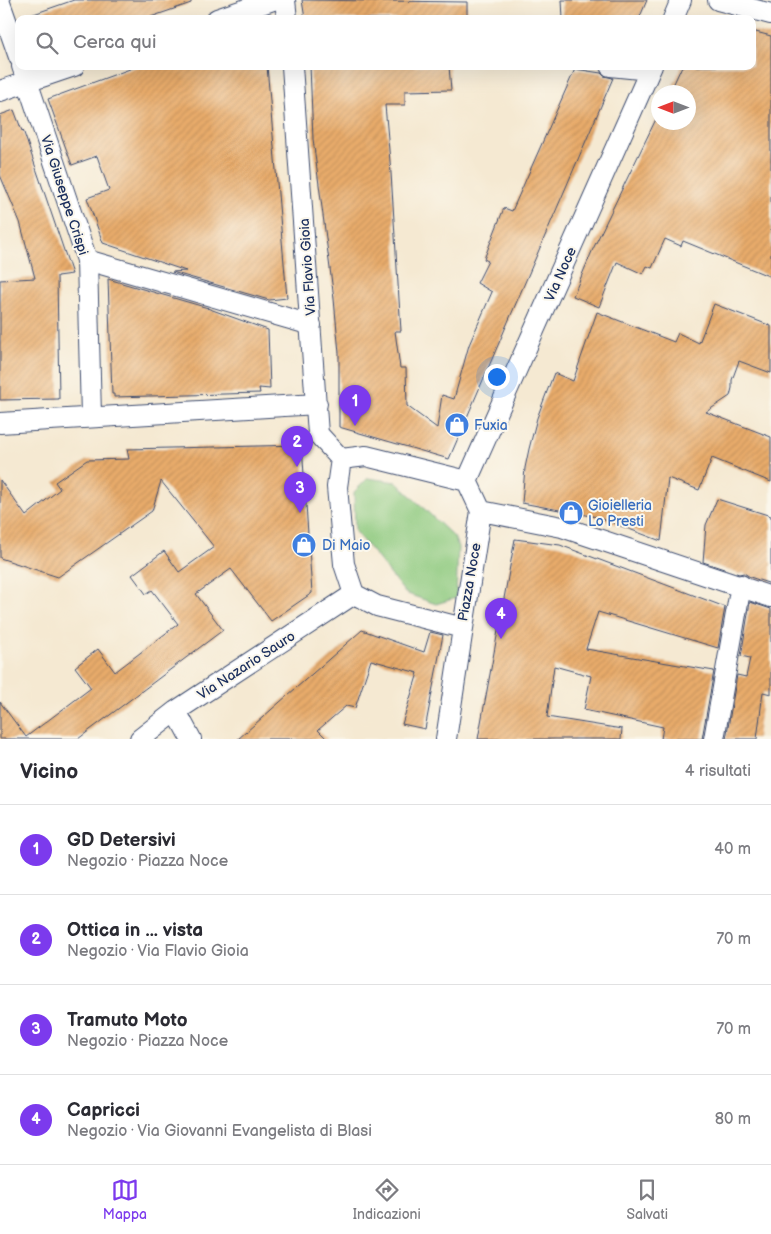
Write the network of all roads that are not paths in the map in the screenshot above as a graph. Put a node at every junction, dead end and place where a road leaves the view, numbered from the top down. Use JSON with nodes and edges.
{"nodes":[{"id":1,"x":273,"y":0,"type":"edge"},
{"id":2,"x":286,"y":0,"type":"edge"},
{"id":3,"x":681,"y":0,"type":"edge"},
{"id":4,"x":718,"y":0,"type":"edge"},
{"id":5,"x":6,"y":3,"type":"edge"},
{"id":6,"x":771,"y":14,"type":"edge"},
{"id":7,"x":228,"y":15,"type":"edge"},
{"id":8,"x":287,"y":15,"type":"edge"},
{"id":9,"x":675,"y":15,"type":"edge"},
{"id":10,"x":15,"y":40,"type":"edge"},
{"id":11,"x":50,"y":70,"type":"edge"},
{"id":12,"x":292,"y":70,"type":"edge"},
{"id":13,"x":650,"y":70,"type":"edge"},
{"id":14,"x":25,"y":74,"type":"edge"},
{"id":15,"x":0,"y":90,"type":"edge"},
{"id":16,"x":87,"y":260,"type":"junction"},
{"id":17,"x":311,"y":325,"type":"junction"},
{"id":18,"x":317,"y":404,"type":"junction"},
{"id":19,"x":91,"y":416,"type":"junction"},
{"id":20,"x":0,"y":423,"type":"edge"},
{"id":21,"x":341,"y":459,"type":"junction"},
{"id":22,"x":467,"y":481,"type":"junction"},
{"id":23,"x":481,"y":511,"type":"junction"},
{"id":24,"x":741,"y":585,"type":"junction"},
{"id":25,"x":354,"y":594,"type":"junction"},
{"id":26,"x":771,"y":597,"type":"edge"},
{"id":27,"x":463,"y":628,"type":"junction"},
{"id":28,"x":176,"y":711,"type":"junction"},
{"id":29,"x":140,"y":739,"type":"edge"},
{"id":30,"x":191,"y":739,"type":"edge"},
{"id":31,"x":446,"y":739,"type":"edge"},
{"id":32,"x":714,"y":739,"type":"edge"}],
"edges":[{"from":1,"to":7,"type":"street"},
{"from":2,"to":8,"type":"street"},
{"from":3,"to":9,"type":"street"},
{"from":4,"to":6,"type":"street"},
{"from":5,"to":10,"type":"street"},
{"from":11,"to":14,"type":"street"},
{"from":12,"to":17,"type":"street","name":"Via Flavio Gioia"},
{"from":13,"to":22,"type":"street","name":"Via Noce"},
{"from":14,"to":15,"type":"street"},
{"from":14,"to":16,"type":"street","name":"Via Giuseppe Crispi"},
{"from":16,"to":17,"type":"street"},
{"from":16,"to":19,"type":"street","name":"Via Giuseppe Crispi"},
{"from":17,"to":18,"type":"street","name":"Via Flavio Gioia"},
{"from":18,"to":19,"type":"street"},
{"from":18,"to":21,"type":"street","name":"Via Flavio Gioia"},
{"from":19,"to":20,"type":"street"},
{"from":21,"to":22,"type":"street"},
{"from":21,"to":25,"type":"street"},
{"from":22,"to":23,"type":"street"},
{"from":23,"to":24,"type":"street"},
{"from":23,"to":27,"type":"street","name":"Piazza Noce"},
{"from":24,"to":26,"type":"street"},
{"from":24,"to":32,"type":"street"},
{"from":25,"to":27,"type":"street","name":"Piazza Noce"},
{"from":25,"to":28,"type":"street","name":"Via Nazario Sauro"},
{"from":27,"to":31,"type":"street"},
{"from":28,"to":29,"type":"street","name":"Via Nazario Sauro"},
{"from":28,"to":30,"type":"street"}]}
